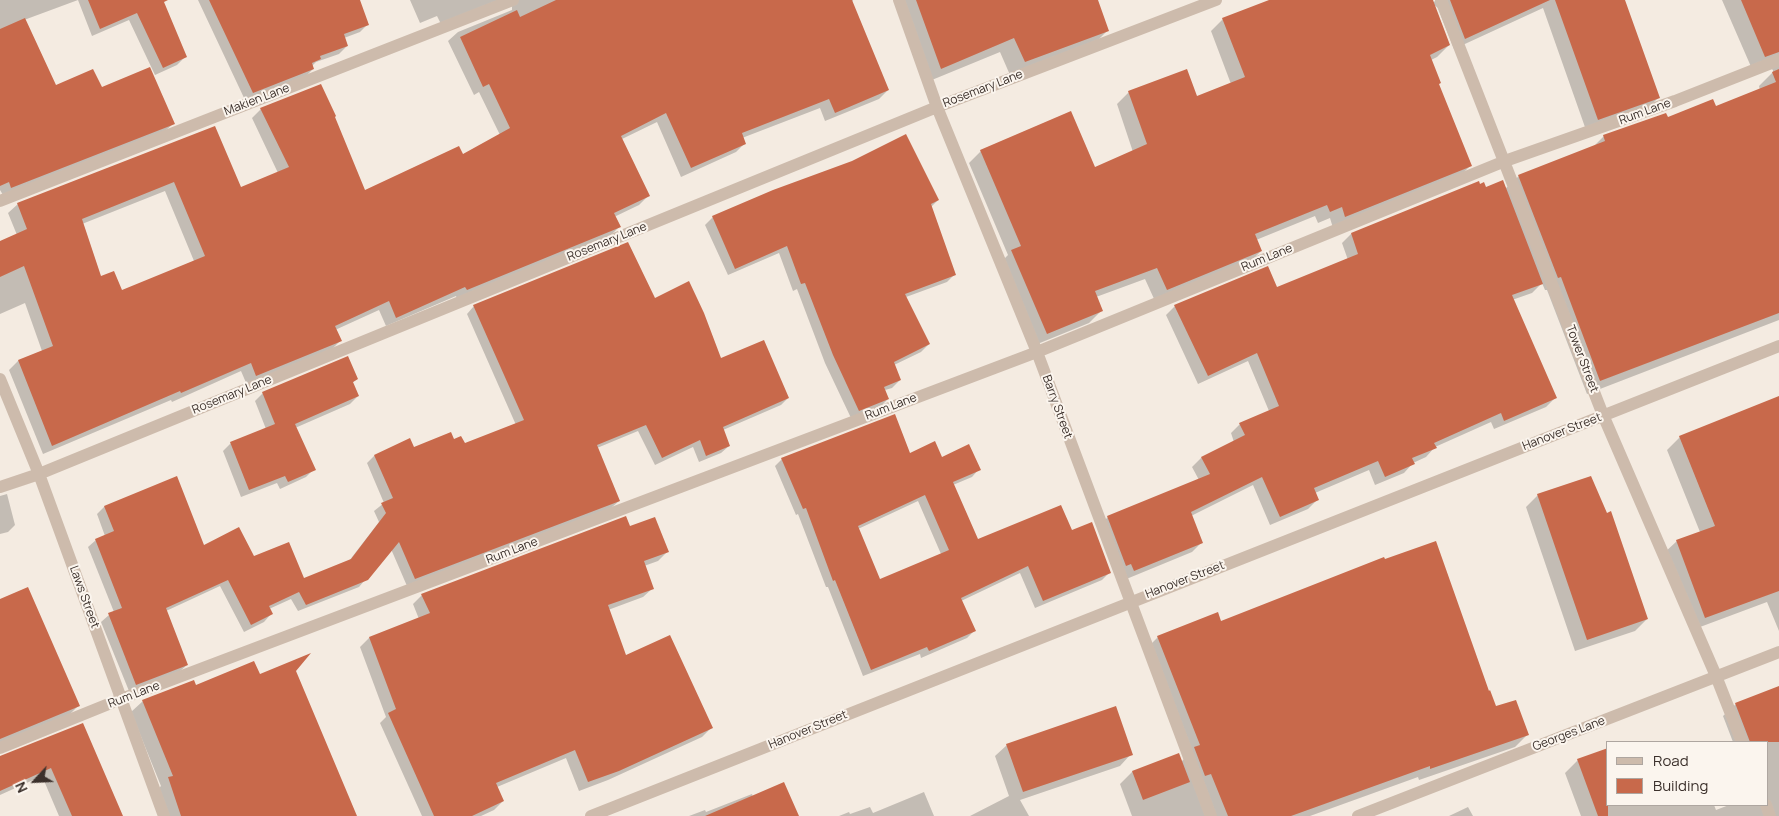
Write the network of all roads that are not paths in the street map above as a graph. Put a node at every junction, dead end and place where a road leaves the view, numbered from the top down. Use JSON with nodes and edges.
{"nodes":[{"id":1,"x":513,"y":0,"type":"edge"},
{"id":2,"x":899,"y":0,"type":"edge"},
{"id":3,"x":1216,"y":0,"type":"edge"},
{"id":4,"x":1442,"y":0,"type":"edge"},
{"id":5,"x":1779,"y":60,"type":"edge"},
{"id":6,"x":937,"y":107,"type":"junction"},
{"id":7,"x":1505,"y":161,"type":"junction"},
{"id":8,"x":0,"y":201,"type":"edge"},
{"id":9,"x":1779,"y":346,"type":"edge"},
{"id":10,"x":1037,"y":352,"type":"junction"},
{"id":11,"x":0,"y":379,"type":"edge"},
{"id":12,"x":1603,"y":415,"type":"junction"},
{"id":13,"x":39,"y":474,"type":"junction"},
{"id":14,"x":0,"y":487,"type":"edge"},
{"id":15,"x":1130,"y":602,"type":"junction"},
{"id":16,"x":1779,"y":652,"type":"edge"},
{"id":17,"x":1716,"y":676,"type":"junction"},
{"id":18,"x":121,"y":700,"type":"junction"},
{"id":19,"x":1742,"y":741,"type":"edge"},
{"id":20,"x":0,"y":748,"type":"edge"},
{"id":21,"x":164,"y":816,"type":"edge"},
{"id":22,"x":591,"y":816,"type":"edge"},
{"id":23,"x":1211,"y":816,"type":"edge"},
{"id":24,"x":1358,"y":816,"type":"edge"}],
"edges":[{"from":1,"to":8,"type":"street","name":"Makien Lane"},
{"from":2,"to":6,"type":"street","name":"Barry Street"},
{"from":3,"to":6,"type":"street","name":"Rosemary Lane"},
{"from":4,"to":7,"type":"street","name":"Tower Street"},
{"from":5,"to":7,"type":"street","name":"Rum Lane"},
{"from":6,"to":10,"type":"street","name":"Barry Street"},
{"from":6,"to":13,"type":"street","name":"Rosemary Lane"},
{"from":7,"to":10,"type":"street","name":"Rum Lane"},
{"from":7,"to":12,"type":"street","name":"Tower Street"},
{"from":9,"to":12,"type":"street","name":"Hanover Street"},
{"from":10,"to":15,"type":"street","name":"Barry Street"},
{"from":10,"to":18,"type":"street","name":"Rum Lane"},
{"from":11,"to":13,"type":"street","name":"Laws Street"},
{"from":12,"to":15,"type":"street","name":"Hanover Street"},
{"from":12,"to":17,"type":"street","name":"Tower Street"},
{"from":13,"to":14,"type":"street","name":"Rosemary Lane"},
{"from":13,"to":18,"type":"street","name":"Laws Street"},
{"from":15,"to":22,"type":"street","name":"Hanover Street"},
{"from":15,"to":23,"type":"street","name":"Barry Street"},
{"from":16,"to":17,"type":"street","name":"Georges Lane"},
{"from":17,"to":19,"type":"street","name":"Tower Street"},
{"from":17,"to":24,"type":"street","name":"Georges Lane"},
{"from":18,"to":20,"type":"street","name":"Rum Lane"},
{"from":18,"to":21,"type":"street","name":"Laws Street"}]}
